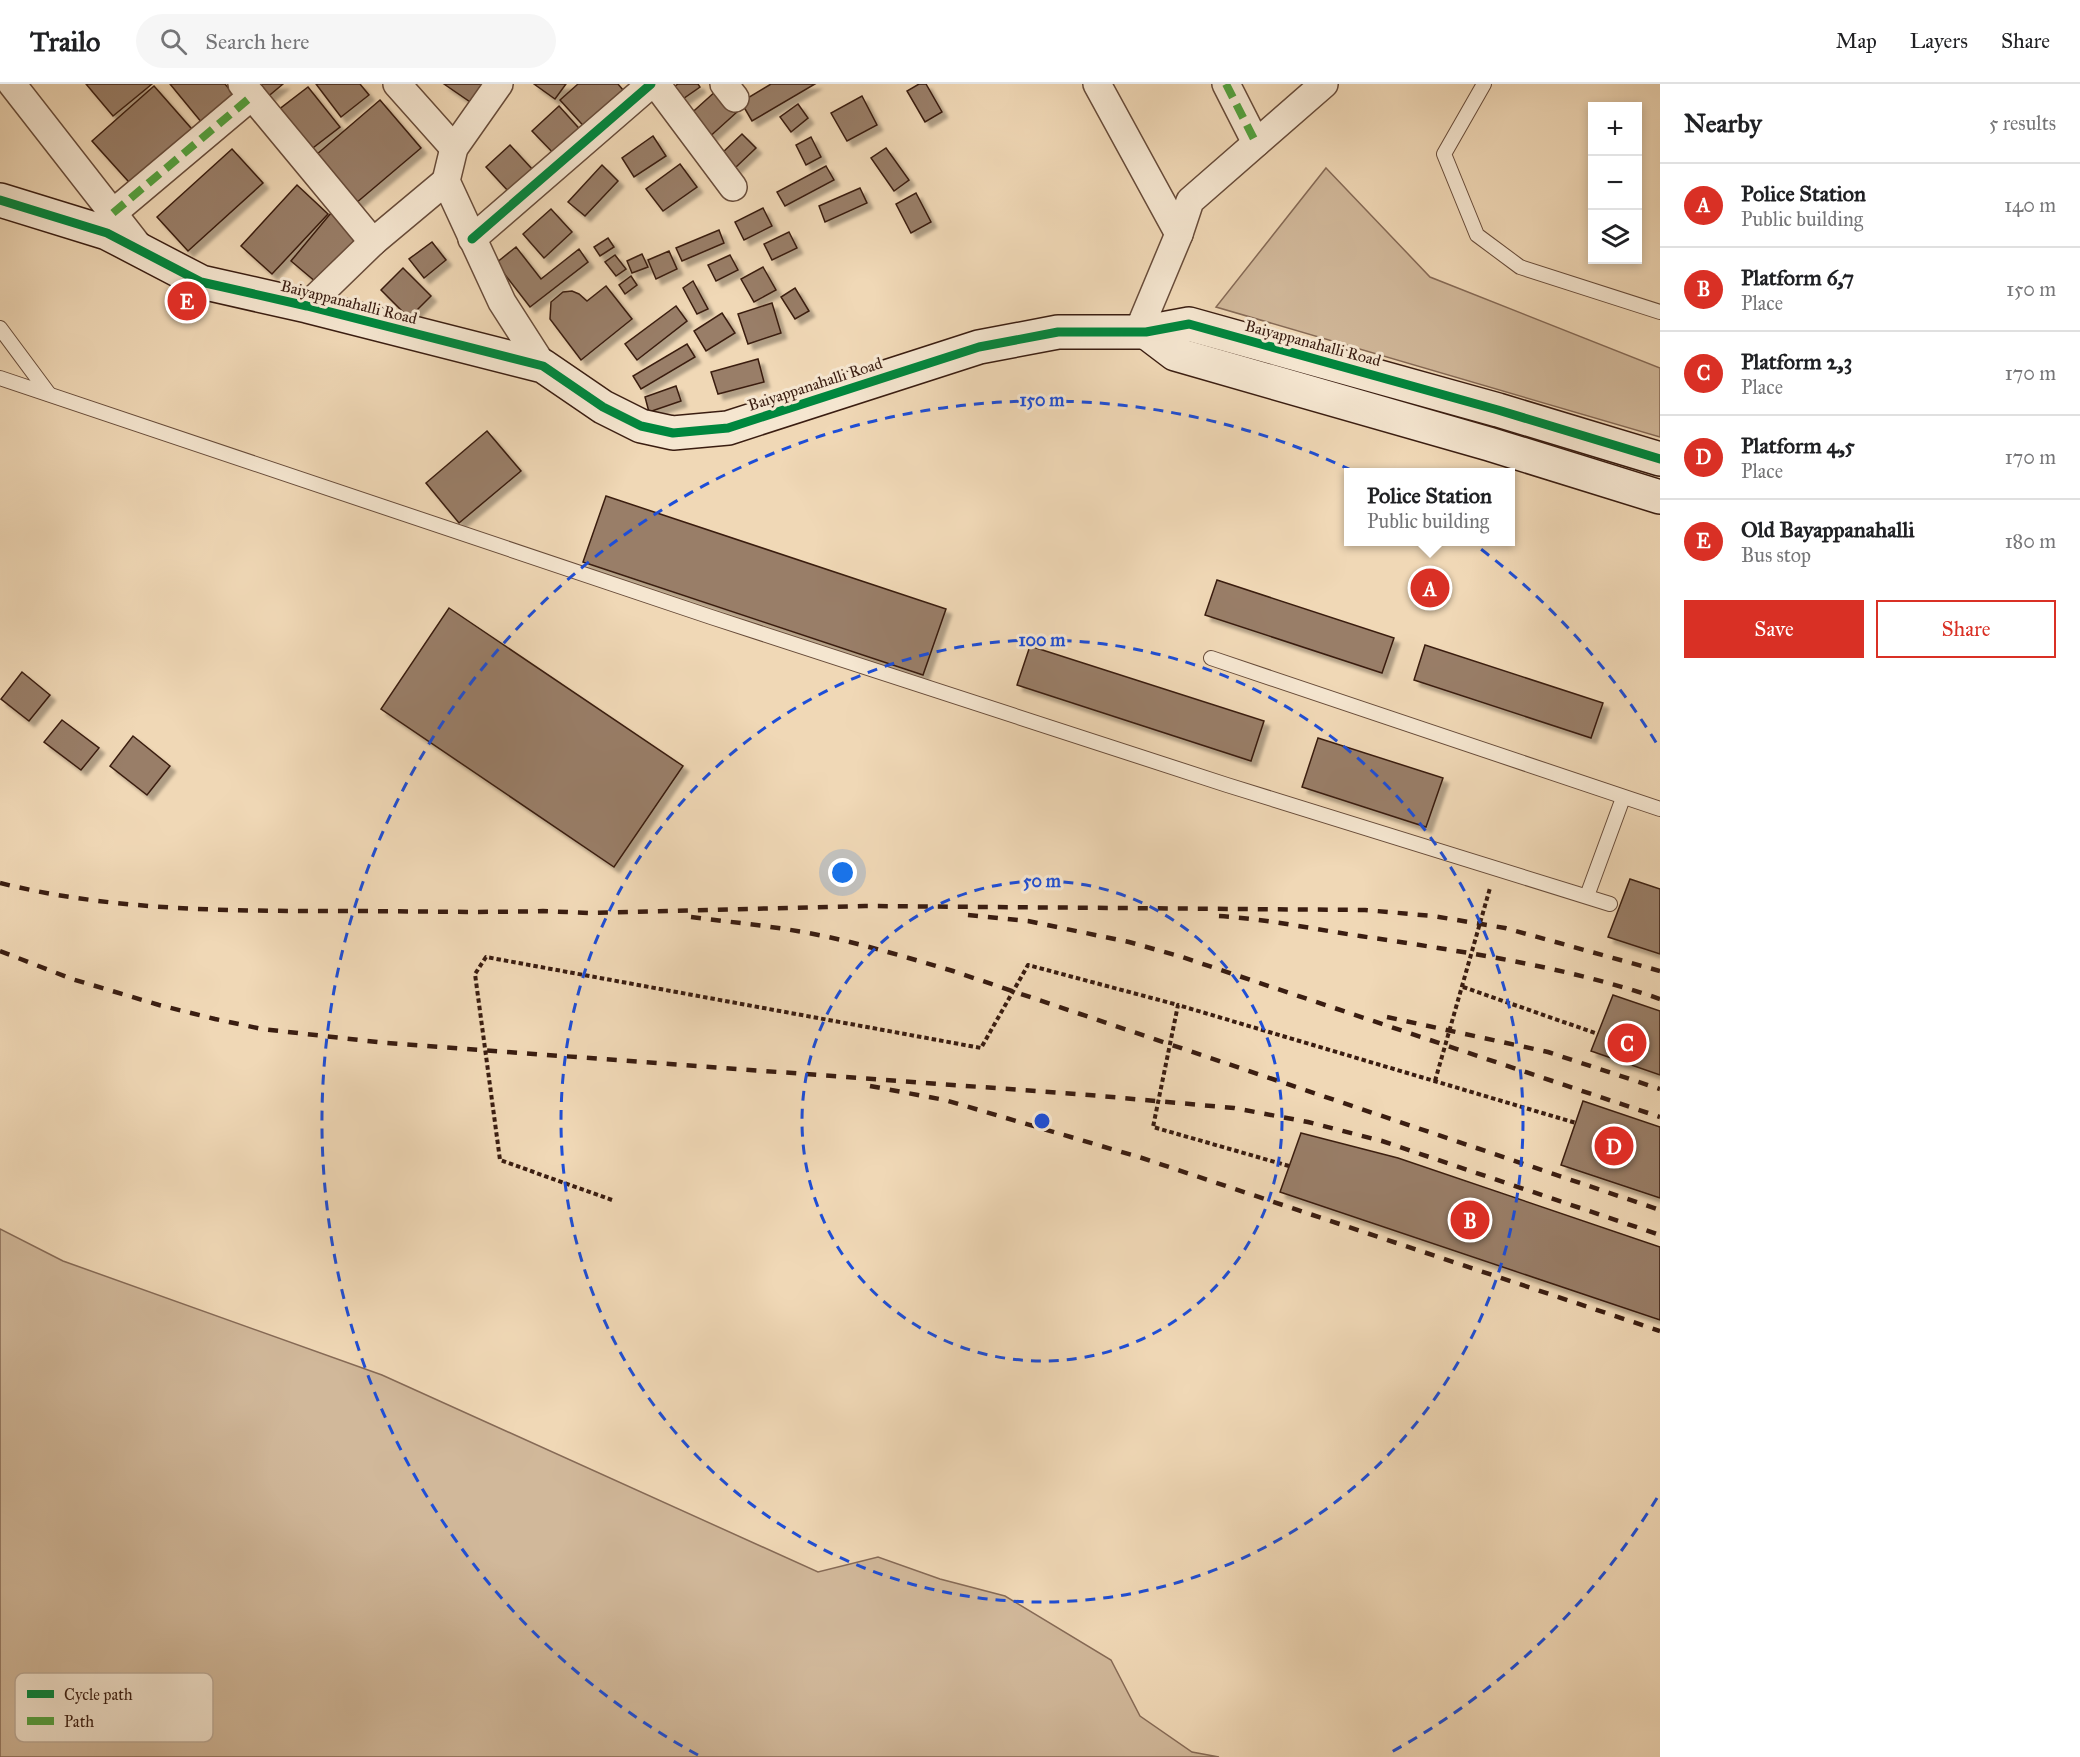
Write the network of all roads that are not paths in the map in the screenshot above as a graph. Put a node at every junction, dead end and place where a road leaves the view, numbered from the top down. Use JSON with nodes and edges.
{"nodes":[{"id":1,"x":397,"y":84,"type":"edge"},
{"id":2,"x":499,"y":84,"type":"edge"},
{"id":3,"x":651,"y":84,"type":"edge"},
{"id":4,"x":656,"y":84,"type":"edge"},
{"id":5,"x":1097,"y":84,"type":"edge"},
{"id":6,"x":1226,"y":84,"type":"edge"},
{"id":7,"x":1324,"y":84,"type":"edge"},
{"id":8,"x":1484,"y":84,"type":"edge"},
{"id":9,"x":19,"y":86,"type":"edge"},
{"id":10,"x":247,"y":90,"type":"edge"},
{"id":11,"x":1297,"y":94,"type":"edge"},
{"id":12,"x":1256,"y":144,"type":"junction"},
{"id":13,"x":454,"y":148,"type":"junction"},
{"id":14,"x":446,"y":181,"type":"junction"},
{"id":15,"x":733,"y":187,"type":"dead end"},
{"id":16,"x":1,"y":202,"type":"edge"},
{"id":17,"x":113,"y":213,"type":"junction"},
{"id":18,"x":1179,"y":234,"type":"junction"},
{"id":19,"x":472,"y":239,"type":"junction"},
{"id":20,"x":373,"y":242,"type":"junction"},
{"id":21,"x":145,"y":254,"type":"junction"},
{"id":22,"x":307,"y":306,"type":"junction"},
{"id":23,"x":1660,"y":312,"type":"edge"},
{"id":24,"x":0,"y":328,"type":"edge"},
{"id":25,"x":1142,"y":332,"type":"junction"},
{"id":26,"x":543,"y":366,"type":"junction"},
{"id":27,"x":0,"y":378,"type":"edge"},
{"id":28,"x":49,"y":394,"type":"junction"},
{"id":29,"x":1660,"y":459,"type":"edge"},
{"id":30,"x":1660,"y":497,"type":"edge"},
{"id":31,"x":1211,"y":658,"type":"dead end"},
{"id":32,"x":1623,"y":798,"type":"junction"},
{"id":33,"x":1660,"y":809,"type":"edge"},
{"id":34,"x":1587,"y":896,"type":"junction"},
{"id":35,"x":1610,"y":904,"type":"dead end"}],
"edges":[{"from":1,"to":13,"type":"street"},
{"from":2,"to":13,"type":"street"},
{"from":3,"to":19,"type":"street"},
{"from":4,"to":15,"type":"street"},
{"from":5,"to":18,"type":"street"},
{"from":6,"to":12,"type":"street"},
{"from":7,"to":11,"type":"street"},
{"from":8,"to":23,"type":"lane"},
{"from":9,"to":17,"type":"street"},
{"from":10,"to":17,"type":"street"},
{"from":10,"to":20,"type":"street"},
{"from":11,"to":12,"type":"street"},
{"from":12,"to":18,"type":"street"},
{"from":13,"to":14,"type":"street"},
{"from":14,"to":19,"type":"street"},
{"from":14,"to":20,"type":"street"},
{"from":16,"to":21,"type":"street","name":"Baiyappanahalli Road"},
{"from":17,"to":21,"type":"street"},
{"from":18,"to":25,"type":"street"},
{"from":19,"to":26,"type":"street"},
{"from":20,"to":22,"type":"street"},
{"from":21,"to":22,"type":"street","name":"Baiyappanahalli Road"},
{"from":22,"to":26,"type":"street","name":"Baiyappanahalli Road"},
{"from":24,"to":28,"type":"lane"},
{"from":25,"to":26,"type":"street","name":"Baiyappanahalli Road"},
{"from":25,"to":29,"type":"street","name":"Baiyappanahalli Road"},
{"from":25,"to":30,"type":"street"},
{"from":27,"to":28,"type":"lane"},
{"from":28,"to":34,"type":"lane"},
{"from":31,"to":32,"type":"lane"},
{"from":32,"to":33,"type":"lane"},
{"from":32,"to":34,"type":"lane"},
{"from":34,"to":35,"type":"lane"}]}
